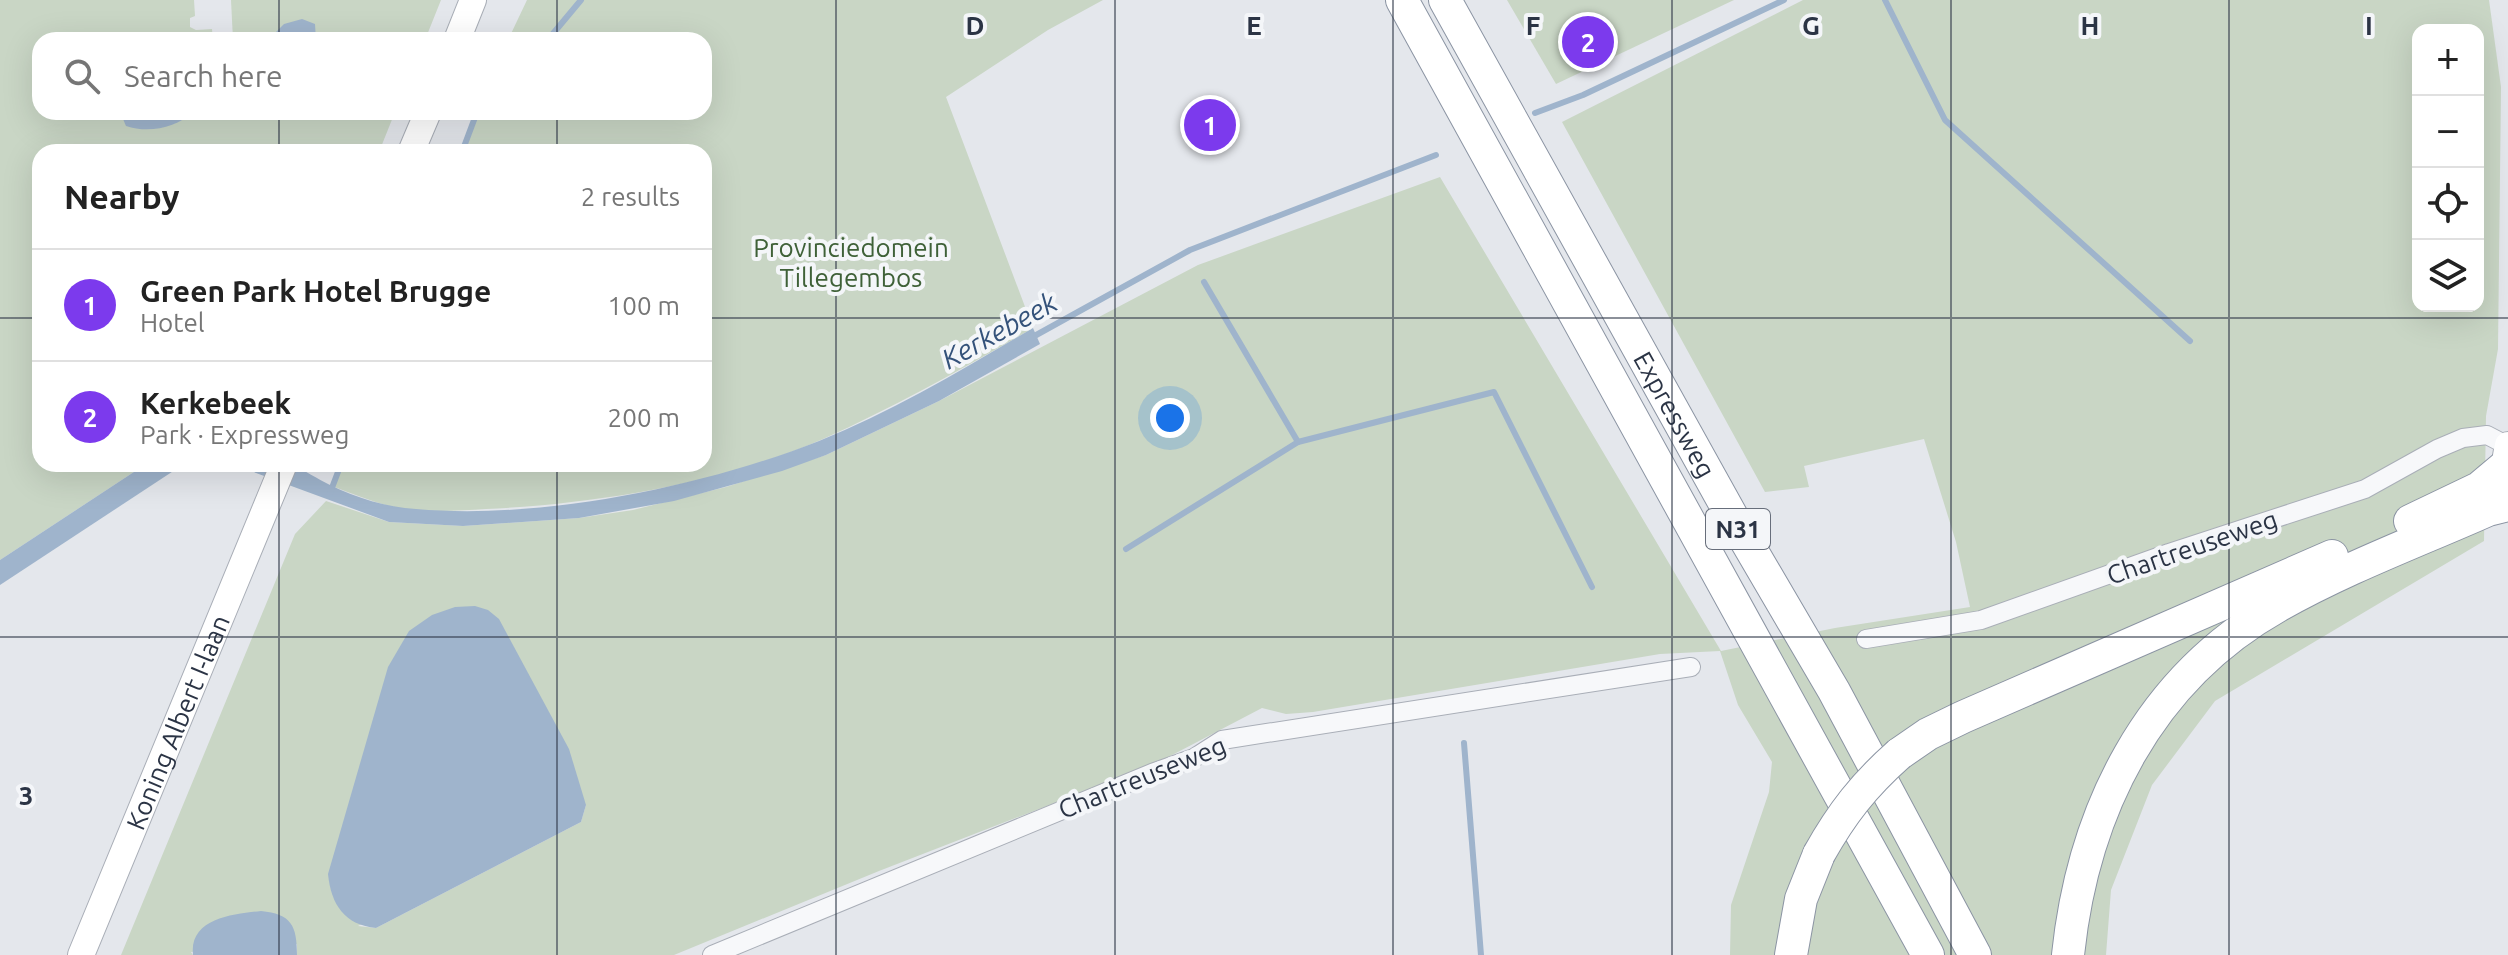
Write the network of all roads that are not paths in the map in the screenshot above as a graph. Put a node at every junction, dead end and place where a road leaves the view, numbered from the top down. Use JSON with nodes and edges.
{"nodes":[{"id":1,"x":473,"y":0,"type":"edge"},
{"id":2,"x":1402,"y":0,"type":"edge"},
{"id":3,"x":1445,"y":0,"type":"edge"},
{"id":4,"x":460,"y":32,"type":"edge"},
{"id":5,"x":425,"y":120,"type":"edge"},
{"id":6,"x":414,"y":144,"type":"edge"},
{"id":7,"x":2507,"y":460,"type":"edge"},
{"id":8,"x":281,"y":472,"type":"edge"},
{"id":9,"x":2508,"y":505,"type":"edge"},
{"id":10,"x":1866,"y":639,"type":"dead end"},
{"id":11,"x":1691,"y":667,"type":"dead end"},
{"id":12,"x":81,"y":955,"type":"edge"},
{"id":13,"x":712,"y":955,"type":"edge"},
{"id":14,"x":1791,"y":955,"type":"edge"},
{"id":15,"x":1928,"y":955,"type":"edge"},
{"id":16,"x":1975,"y":955,"type":"edge"},
{"id":17,"x":2068,"y":955,"type":"edge"}],
"edges":[{"from":1,"to":4,"type":"main road"},
{"from":2,"to":15,"type":"highway","name":"Expressweg","number":"N31"},
{"from":3,"to":16,"type":"highway","name":"Expressweg","number":"N31"},
{"from":5,"to":6,"type":"main road"},
{"from":7,"to":10,"type":"street","name":"Chartreuseweg"},
{"from":7,"to":14,"type":"highway","bridge":true},
{"from":8,"to":12,"type":"main road","name":"Koning Albert I-laan"},
{"from":9,"to":17,"type":"highway"},
{"from":11,"to":13,"type":"street","name":"Chartreuseweg"}]}
